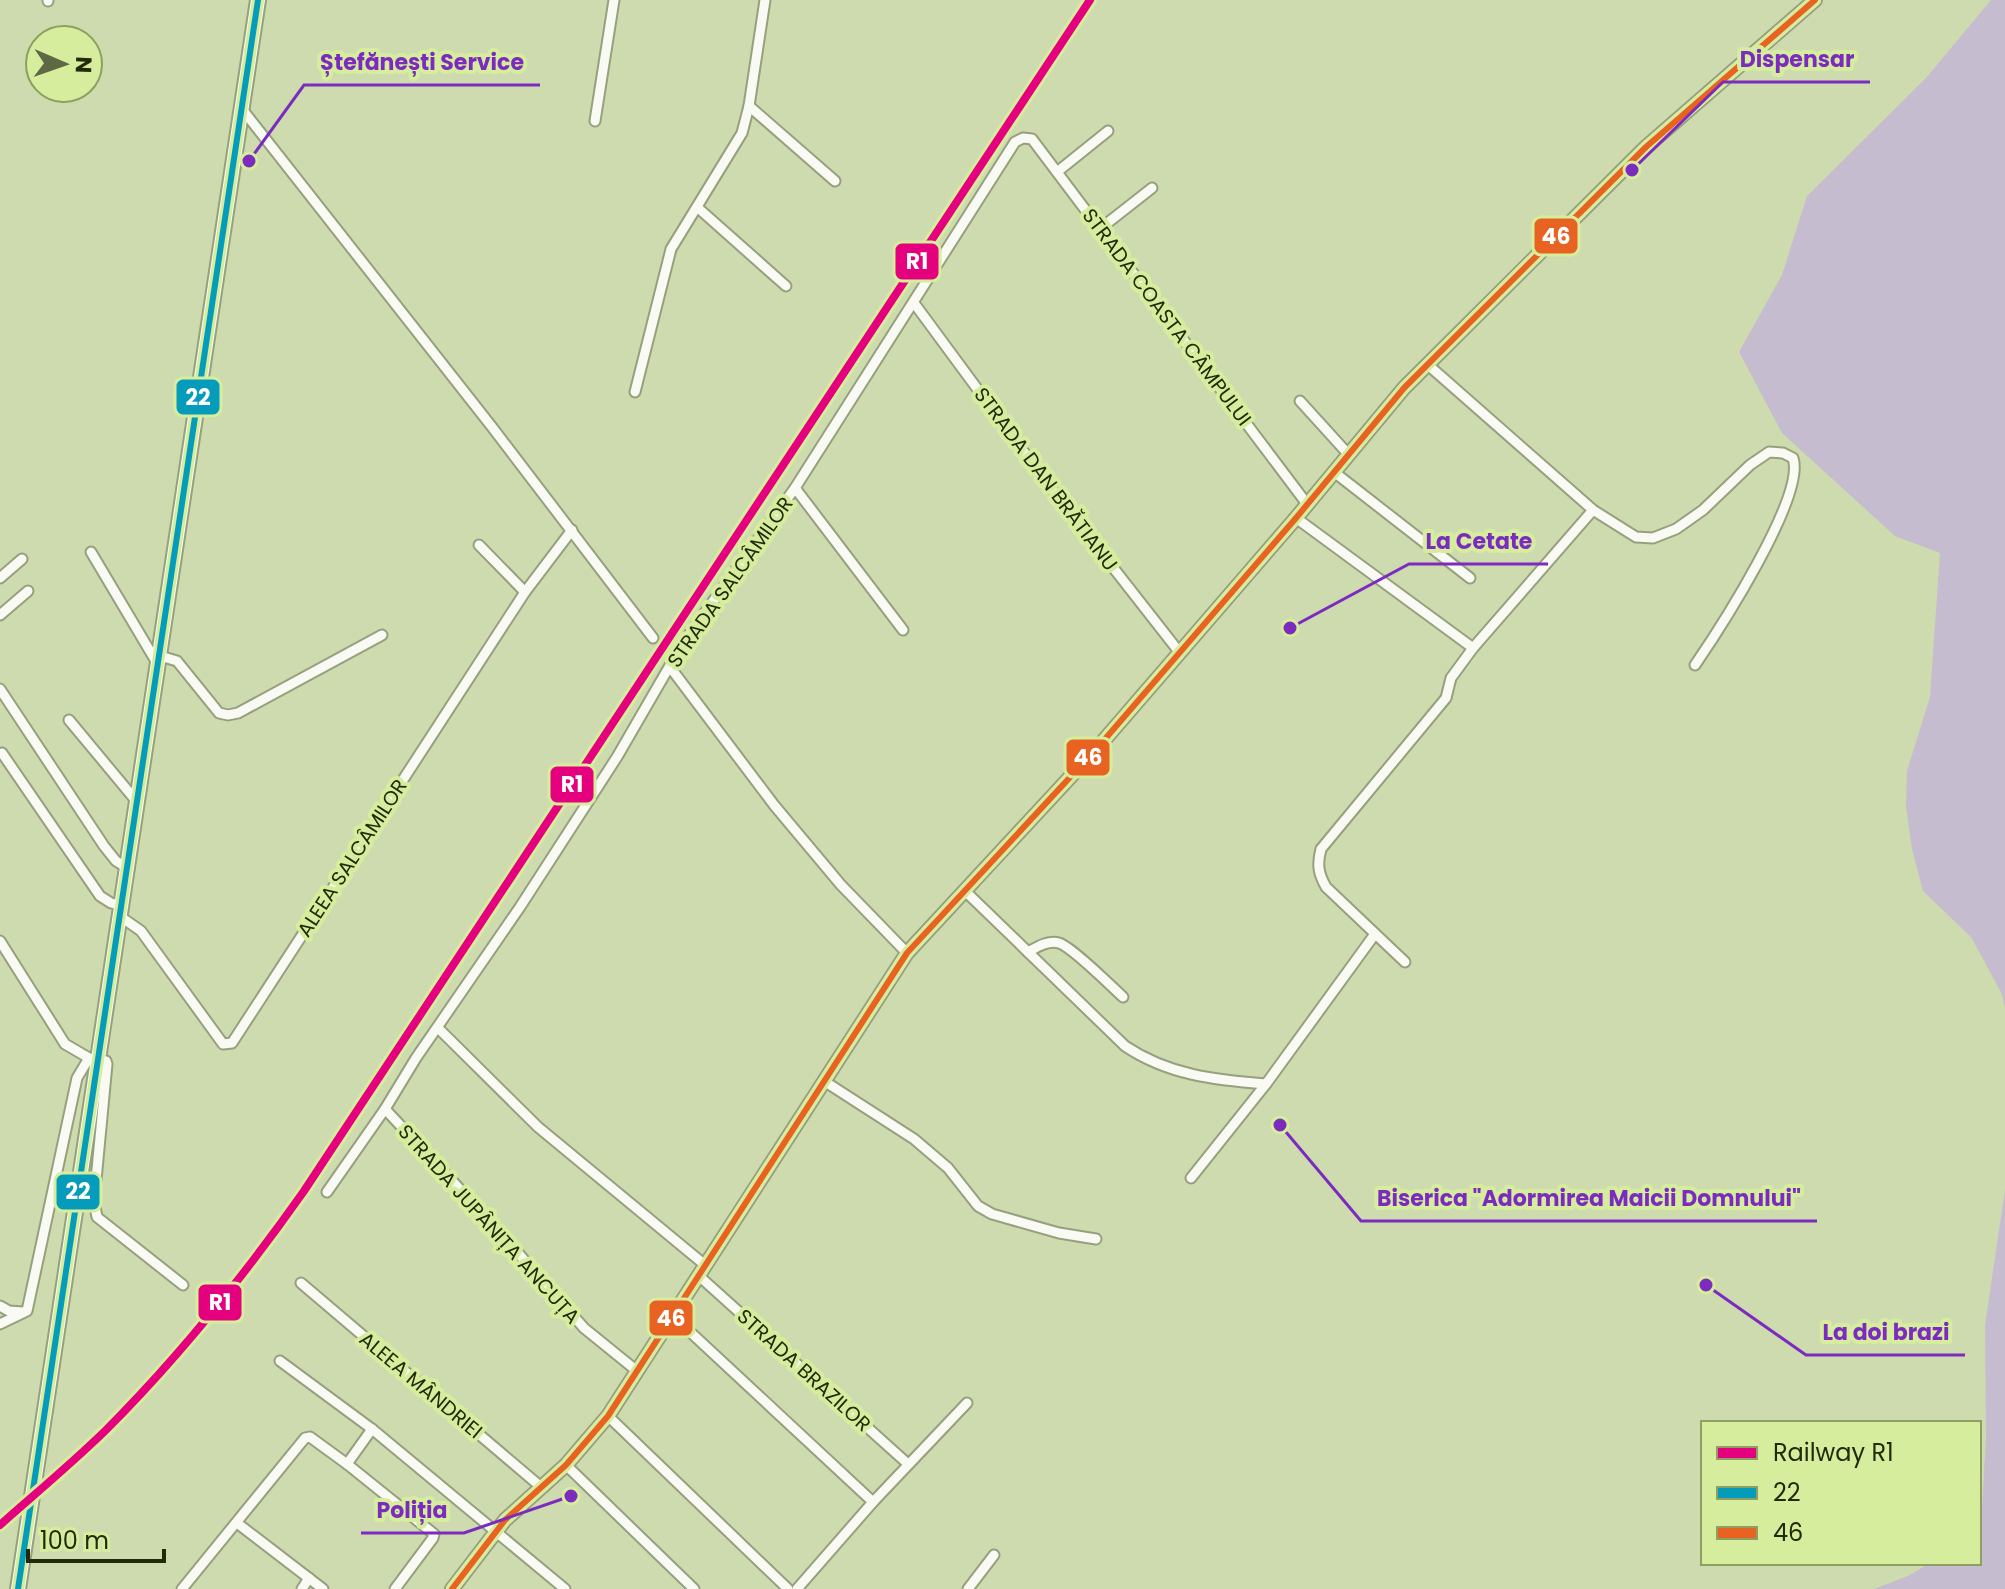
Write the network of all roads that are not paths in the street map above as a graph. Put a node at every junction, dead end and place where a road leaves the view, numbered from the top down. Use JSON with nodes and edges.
{"nodes":[{"id":1,"x":258,"y":0,"type":"edge"},
{"id":2,"x":614,"y":0,"type":"edge"},
{"id":3,"x":765,"y":0,"type":"edge"},
{"id":4,"x":1815,"y":0,"type":"edge"},
{"id":5,"x":749,"y":106,"type":"junction"},
{"id":6,"x":242,"y":109,"type":"junction"},
{"id":7,"x":595,"y":121,"type":"dead end"},
{"id":8,"x":1108,"y":131,"type":"dead end"},
{"id":9,"x":1023,"y":138,"type":"joint"},
{"id":10,"x":1057,"y":172,"type":"junction"},
{"id":11,"x":835,"y":181,"type":"dead end"},
{"id":12,"x":1152,"y":188,"type":"dead end"},
{"id":13,"x":697,"y":207,"type":"junction"},
{"id":14,"x":1101,"y":228,"type":"junction"},
{"id":15,"x":786,"y":286,"type":"dead end"},
{"id":16,"x":914,"y":303,"type":"junction"},
{"id":17,"x":1427,"y":364,"type":"junction"},
{"id":18,"x":635,"y":392,"type":"dead end"},
{"id":19,"x":1300,"y":401,"type":"dead end"},
{"id":20,"x":1349,"y":455,"type":"junction"},
{"id":21,"x":1334,"y":472,"type":"junction"},
{"id":22,"x":795,"y":488,"type":"junction"},
{"id":23,"x":1307,"y":504,"type":"junction"},
{"id":24,"x":1593,"y":510,"type":"junction"},
{"id":25,"x":1296,"y":518,"type":"junction"},
{"id":26,"x":572,"y":530,"type":"junction"},
{"id":27,"x":479,"y":545,"type":"dead end"},
{"id":28,"x":91,"y":552,"type":"dead end"},
{"id":29,"x":22,"y":559,"type":"dead end"},
{"id":30,"x":0,"y":578,"type":"edge"},
{"id":31,"x":1470,"y":578,"type":"dead end"},
{"id":32,"x":28,"y":591,"type":"dead end"},
{"id":33,"x":525,"y":592,"type":"junction"},
{"id":34,"x":0,"y":615,"type":"edge"},
{"id":35,"x":903,"y":630,"type":"dead end"},
{"id":36,"x":382,"y":635,"type":"dead end"},
{"id":37,"x":653,"y":638,"type":"dead end"},
{"id":38,"x":1473,"y":648,"type":"junction"},
{"id":39,"x":1180,"y":653,"type":"junction"},
{"id":40,"x":160,"y":661,"type":"junction"},
{"id":41,"x":1695,"y":665,"type":"dead end"},
{"id":42,"x":670,"y":667,"type":"junction"},
{"id":43,"x":0,"y":689,"type":"edge"},
{"id":44,"x":69,"y":720,"type":"dead end"},
{"id":45,"x":2,"y":753,"type":"dead end"},
{"id":46,"x":138,"y":803,"type":"junction"},
{"id":47,"x":129,"y":869,"type":"junction"},
{"id":48,"x":964,"y":890,"type":"junction"},
{"id":49,"x":122,"y":911,"type":"junction"},
{"id":50,"x":1375,"y":934,"type":"junction"},
{"id":51,"x":0,"y":941,"type":"edge"},
{"id":52,"x":1028,"y":952,"type":"junction"},
{"id":53,"x":907,"y":953,"type":"junction"},
{"id":54,"x":1405,"y":962,"type":"dead end"},
{"id":55,"x":1123,"y":997,"type":"dead end"},
{"id":56,"x":438,"y":1028,"type":"junction"},
{"id":57,"x":94,"y":1058,"type":"junction"},
{"id":58,"x":824,"y":1081,"type":"junction"},
{"id":59,"x":1266,"y":1084,"type":"junction"},
{"id":60,"x":385,"y":1109,"type":"junction"},
{"id":61,"x":1191,"y":1178,"type":"dead end"},
{"id":62,"x":327,"y":1192,"type":"dead end"},
{"id":63,"x":1096,"y":1239,"type":"dead end"},
{"id":64,"x":702,"y":1270,"type":"junction"},
{"id":65,"x":301,"y":1283,"type":"dead end"},
{"id":66,"x":183,"y":1285,"type":"dead end"},
{"id":67,"x":0,"y":1306,"type":"edge"},
{"id":68,"x":27,"y":1311,"type":"junction"},
{"id":69,"x":673,"y":1316,"type":"junction"},
{"id":70,"x":0,"y":1324,"type":"edge"},
{"id":71,"x":280,"y":1361,"type":"dead end"},
{"id":72,"x":637,"y":1371,"type":"junction"},
{"id":73,"x":967,"y":1403,"type":"dead end"},
{"id":74,"x":608,"y":1416,"type":"junction"},
{"id":75,"x":372,"y":1429,"type":"junction"},
{"id":76,"x":347,"y":1464,"type":"junction"},
{"id":77,"x":908,"y":1464,"type":"junction"},
{"id":78,"x":566,"y":1465,"type":"junction"},
{"id":79,"x":541,"y":1487,"type":"junction"},
{"id":80,"x":873,"y":1502,"type":"junction"},
{"id":81,"x":237,"y":1523,"type":"junction"},
{"id":82,"x":497,"y":1531,"type":"junction"},
{"id":83,"x":994,"y":1555,"type":"dead end"},
{"id":84,"x":309,"y":1578,"type":"junction"},
{"id":85,"x":19,"y":1583,"type":"edge"},
{"id":86,"x":182,"y":1589,"type":"edge"},
{"id":87,"x":302,"y":1589,"type":"edge"},
{"id":88,"x":323,"y":1589,"type":"edge"},
{"id":89,"x":395,"y":1589,"type":"edge"},
{"id":90,"x":452,"y":1589,"type":"edge"},
{"id":91,"x":565,"y":1589,"type":"edge"},
{"id":92,"x":694,"y":1589,"type":"edge"},
{"id":93,"x":788,"y":1589,"type":"edge"},
{"id":94,"x":797,"y":1589,"type":"edge"},
{"id":95,"x":968,"y":1589,"type":"edge"}],
"edges":[{"from":1,"to":6,"type":"main road"},
{"from":2,"to":7,"type":"street"},
{"from":3,"to":5,"type":"street"},
{"from":4,"to":17,"type":"street"},
{"from":5,"to":11,"type":"street"},
{"from":5,"to":13,"type":"street"},
{"from":6,"to":26,"type":"street"},
{"from":6,"to":40,"type":"main road"},
{"from":8,"to":10,"type":"street"},
{"from":9,"to":10,"type":"street","name":"STRADA COASTA CÂMPULUI"},
{"from":9,"to":16,"type":"street","name":"STRADA SALCÂMILOR"},
{"from":10,"to":14,"type":"street","name":"STRADA COASTA CÂMPULUI"},
{"from":12,"to":14,"type":"street"},
{"from":13,"to":15,"type":"street"},
{"from":13,"to":18,"type":"street"},
{"from":14,"to":23,"type":"street","name":"STRADA COASTA CÂMPULUI"},
{"from":16,"to":22,"type":"street","name":"STRADA SALCÂMILOR"},
{"from":16,"to":39,"type":"street","name":"STRADA DAN BRĂTIANU"},
{"from":17,"to":20,"type":"street"},
{"from":17,"to":24,"type":"street"},
{"from":19,"to":20,"type":"street"},
{"from":20,"to":21,"type":"street"},
{"from":21,"to":23,"type":"street"},
{"from":21,"to":31,"type":"street"},
{"from":22,"to":35,"type":"street"},
{"from":22,"to":42,"type":"street","name":"STRADA SALCÂMILOR"},
{"from":23,"to":25,"type":"street"},
{"from":24,"to":38,"type":"street"},
{"from":24,"to":41,"type":"street"},
{"from":25,"to":38,"type":"street"},
{"from":25,"to":39,"type":"street"},
{"from":26,"to":33,"type":"street","name":"ALEEA SALCÂMILOR"},
{"from":26,"to":37,"type":"street"},
{"from":27,"to":33,"type":"street"},
{"from":28,"to":40,"type":"street"},
{"from":29,"to":30,"type":"street"},
{"from":32,"to":34,"type":"street"},
{"from":33,"to":49,"type":"street","name":"ALEEA SALCÂMILOR"},
{"from":36,"to":40,"type":"street"},
{"from":38,"to":50,"type":"street"},
{"from":39,"to":48,"type":"street"},
{"from":40,"to":46,"type":"main road"},
{"from":42,"to":53,"type":"street"},
{"from":42,"to":56,"type":"street","name":"STRADA SALCÂMILOR"},
{"from":43,"to":47,"type":"street"},
{"from":44,"to":46,"type":"street"},
{"from":45,"to":49,"type":"street"},
{"from":46,"to":47,"type":"main road"},
{"from":47,"to":49,"type":"main road"},
{"from":48,"to":52,"type":"street"},
{"from":48,"to":53,"type":"street"},
{"from":49,"to":57,"type":"main road"},
{"from":50,"to":54,"type":"street"},
{"from":50,"to":59,"type":"street"},
{"from":51,"to":57,"type":"street"},
{"from":52,"to":55,"type":"street"},
{"from":52,"to":59,"type":"street"},
{"from":53,"to":58,"type":"street"},
{"from":56,"to":60,"type":"street","name":"STRADA SALCÂMILOR"},
{"from":56,"to":64,"type":"street"},
{"from":57,"to":66,"type":"street"},
{"from":57,"to":68,"type":"street"},
{"from":57,"to":85,"type":"main road"},
{"from":58,"to":63,"type":"street"},
{"from":58,"to":64,"type":"street"},
{"from":59,"to":61,"type":"street"},
{"from":60,"to":62,"type":"street","name":"STRADA JUPÂNIȚA ANCUȚA"},
{"from":60,"to":72,"type":"street","name":"STRADA JUPÂNIȚA ANCUȚA"},
{"from":64,"to":69,"type":"street"},
{"from":64,"to":77,"type":"street","name":"STRADA BRAZILOR"},
{"from":65,"to":79,"type":"street","name":"ALEEA MÂNDRIEI"},
{"from":67,"to":68,"type":"street"},
{"from":68,"to":70,"type":"street"},
{"from":69,"to":72,"type":"street"},
{"from":69,"to":80,"type":"street"},
{"from":71,"to":75,"type":"street"},
{"from":72,"to":74,"type":"street"},
{"from":73,"to":77,"type":"street"},
{"from":74,"to":78,"type":"street"},
{"from":74,"to":93,"type":"street"},
{"from":75,"to":76,"type":"street"},
{"from":75,"to":82,"type":"street"},
{"from":76,"to":81,"type":"street"},
{"from":76,"to":89,"type":"street"},
{"from":77,"to":80,"type":"street"},
{"from":78,"to":79,"type":"street"},
{"from":78,"to":92,"type":"street"},
{"from":79,"to":82,"type":"street"},
{"from":80,"to":94,"type":"street"},
{"from":81,"to":84,"type":"street"},
{"from":81,"to":86,"type":"street"},
{"from":82,"to":90,"type":"street"},
{"from":82,"to":91,"type":"street"},
{"from":83,"to":95,"type":"street"},
{"from":84,"to":87,"type":"street"},
{"from":84,"to":88,"type":"street"}]}
